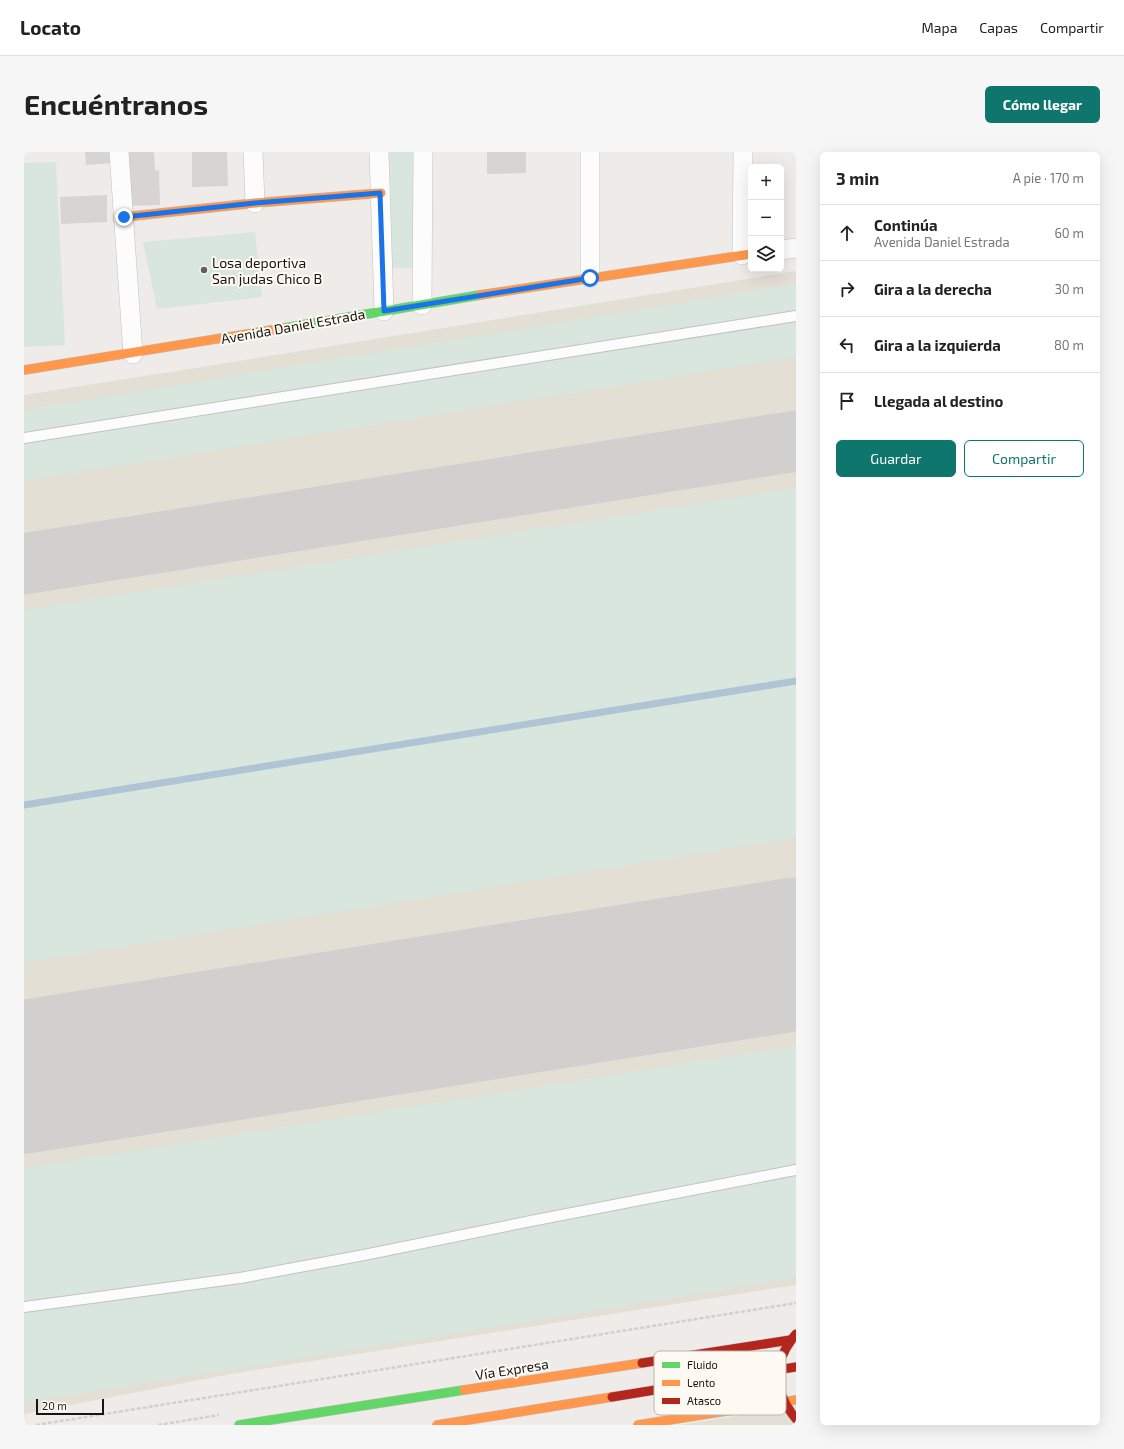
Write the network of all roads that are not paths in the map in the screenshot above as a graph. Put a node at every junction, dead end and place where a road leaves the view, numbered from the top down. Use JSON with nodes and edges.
{"nodes":[{"id":1,"x":119,"y":152,"type":"edge"},
{"id":2,"x":253,"y":152,"type":"edge"},
{"id":3,"x":379,"y":152,"type":"edge"},
{"id":4,"x":423,"y":152,"type":"edge"},
{"id":5,"x":590,"y":152,"type":"edge"},
{"id":6,"x":743,"y":152,"type":"edge"},
{"id":7,"x":380,"y":193,"type":"junction"},
{"id":8,"x":255,"y":203,"type":"junction"},
{"id":9,"x":124,"y":217,"type":"junction"},
{"id":10,"x":796,"y":248,"type":"edge"},
{"id":11,"x":784,"y":250,"type":"edge"},
{"id":12,"x":747,"y":254,"type":"edge"},
{"id":13,"x":590,"y":278,"type":"junction"},
{"id":14,"x":422,"y":305,"type":"junction"},
{"id":15,"x":384,"y":311,"type":"junction"},
{"id":16,"x":796,"y":316,"type":"edge"},
{"id":17,"x":133,"y":354,"type":"junction"},
{"id":18,"x":24,"y":370,"type":"edge"},
{"id":19,"x":24,"y":438,"type":"edge"},
{"id":20,"x":796,"y":1170,"type":"edge"},
{"id":21,"x":24,"y":1307,"type":"edge"},
{"id":22,"x":793,"y":1337,"type":"edge"},
{"id":23,"x":705,"y":1351,"type":"edge"},
{"id":24,"x":784,"y":1351,"type":"edge"},
{"id":25,"x":654,"y":1359,"type":"edge"},
{"id":26,"x":796,"y":1367,"type":"edge"},
{"id":27,"x":786,"y":1369,"type":"edge"},
{"id":28,"x":654,"y":1390,"type":"edge"},
{"id":29,"x":796,"y":1400,"type":"edge"},
{"id":30,"x":786,"y":1402,"type":"edge"},
{"id":31,"x":786,"y":1406,"type":"edge"},
{"id":32,"x":701,"y":1415,"type":"edge"},
{"id":33,"x":796,"y":1419,"type":"edge"},
{"id":34,"x":239,"y":1425,"type":"edge"},
{"id":35,"x":437,"y":1425,"type":"edge"},
{"id":36,"x":638,"y":1425,"type":"edge"}],
"edges":[{"from":1,"to":9,"type":"street"},
{"from":2,"to":8,"type":"street"},
{"from":3,"to":7,"type":"street"},
{"from":4,"to":14,"type":"street"},
{"from":5,"to":13,"type":"street"},
{"from":6,"to":12,"type":"street"},
{"from":7,"to":8,"type":"main road"},
{"from":7,"to":15,"type":"street"},
{"from":8,"to":9,"type":"main road"},
{"from":9,"to":17,"type":"street"},
{"from":10,"to":11,"type":"street"},
{"from":12,"to":13,"type":"main road","name":"Avenida Daniel Estrada"},
{"from":13,"to":14,"type":"main road","name":"Avenida Daniel Estrada"},
{"from":14,"to":15,"type":"main road","name":"Avenida Daniel Estrada"},
{"from":15,"to":17,"type":"main road","name":"Avenida Daniel Estrada"},
{"from":16,"to":19,"type":"lane"},
{"from":17,"to":18,"type":"main road","name":"Avenida Daniel Estrada"},
{"from":20,"to":21,"type":"lane"},
{"from":22,"to":23,"type":"main road","name":"Vía Expresa"},
{"from":22,"to":24,"type":"main road"},
{"from":25,"to":34,"type":"main road","name":"Vía Expresa"},
{"from":26,"to":27,"type":"main road"},
{"from":28,"to":35,"type":"main road"},
{"from":29,"to":30,"type":"main road"},
{"from":31,"to":33,"type":"main road"},
{"from":32,"to":36,"type":"main road"}]}
